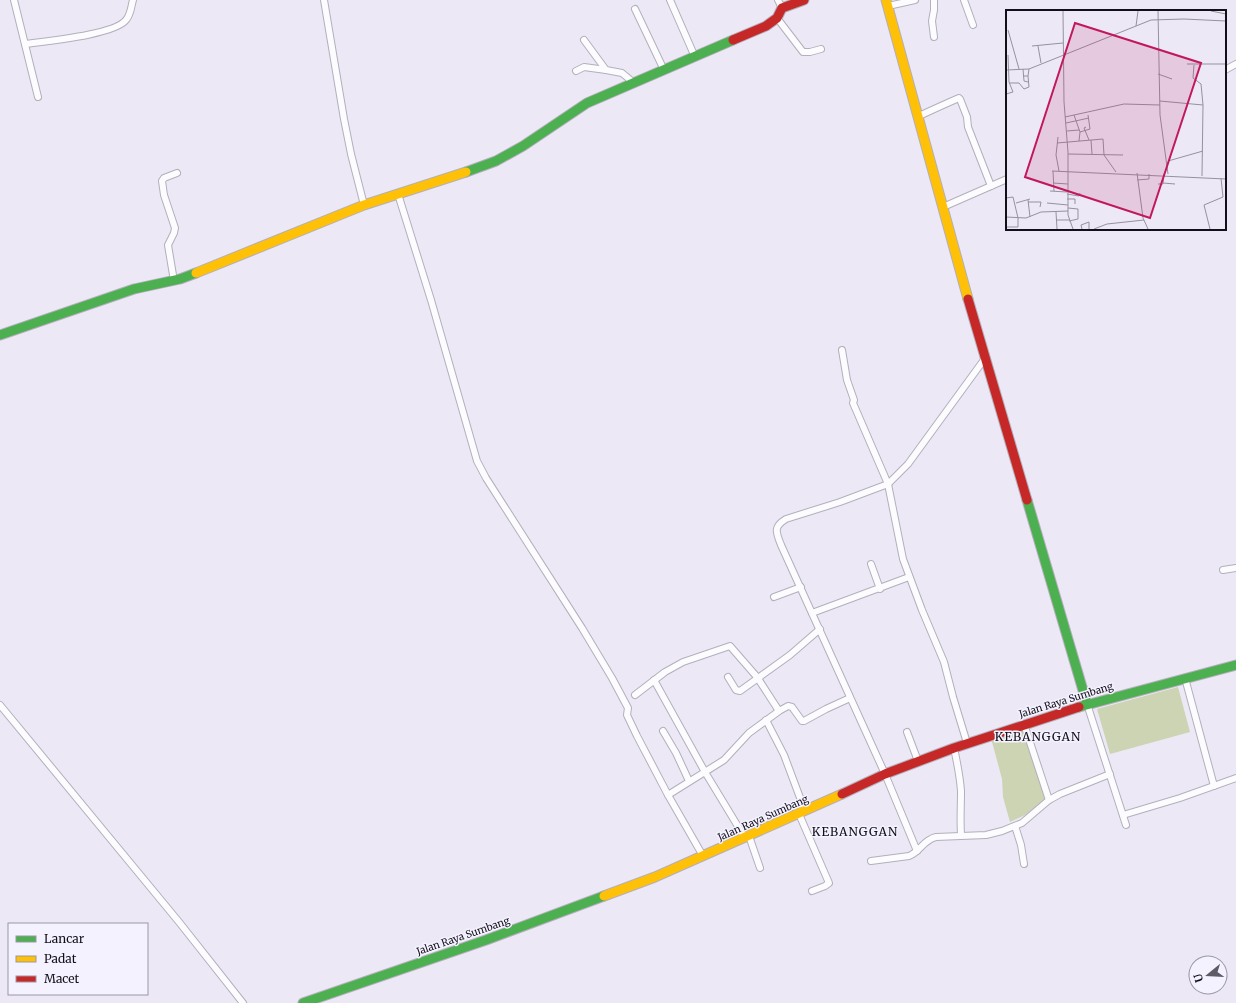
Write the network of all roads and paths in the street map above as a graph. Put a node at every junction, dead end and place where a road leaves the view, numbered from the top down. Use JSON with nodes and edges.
{"nodes":[{"id":1,"x":14,"y":0,"type":"edge"},
{"id":2,"x":133,"y":0,"type":"edge"},
{"id":3,"x":324,"y":0,"type":"edge"},
{"id":4,"x":670,"y":0,"type":"edge"},
{"id":5,"x":804,"y":0,"type":"edge"},
{"id":6,"x":915,"y":0,"type":"edge"},
{"id":7,"x":934,"y":0,"type":"edge"},
{"id":8,"x":964,"y":0,"type":"edge"},
{"id":9,"x":887,"y":3,"type":"edge"},
{"id":10,"x":780,"y":4,"type":"edge"},
{"id":11,"x":635,"y":9,"type":"dead end"},
{"id":12,"x":777,"y":18,"type":"junction"},
{"id":13,"x":973,"y":25,"type":"dead end"},
{"id":14,"x":934,"y":37,"type":"dead end"},
{"id":15,"x":584,"y":40,"type":"dead end"},
{"id":16,"x":25,"y":44,"type":"junction"},
{"id":17,"x":821,"y":49,"type":"dead end"},
{"id":18,"x":695,"y":57,"type":"junction"},
{"id":19,"x":1236,"y":64,"type":"edge"},
{"id":20,"x":1226,"y":69,"type":"edge"},
{"id":21,"x":606,"y":70,"type":"junction"},
{"id":22,"x":664,"y":70,"type":"junction"},
{"id":23,"x":576,"y":71,"type":"dead end"},
{"id":24,"x":634,"y":83,"type":"junction"},
{"id":25,"x":38,"y":97,"type":"dead end"},
{"id":26,"x":919,"y":116,"type":"junction"},
{"id":27,"x":177,"y":173,"type":"dead end"},
{"id":28,"x":1006,"y":179,"type":"edge"},
{"id":29,"x":991,"y":186,"type":"junction"},
{"id":30,"x":398,"y":194,"type":"junction"},
{"id":31,"x":364,"y":205,"type":"junction"},
{"id":32,"x":943,"y":207,"type":"junction"},
{"id":33,"x":174,"y":281,"type":"junction"},
{"id":34,"x":0,"y":335,"type":"edge"},
{"id":35,"x":842,"y":350,"type":"dead end"},
{"id":36,"x":986,"y":357,"type":"junction"},
{"id":37,"x":888,"y":484,"type":"junction"},
{"id":38,"x":871,"y":564,"type":"dead end"},
{"id":39,"x":1236,"y":568,"type":"edge"},
{"id":40,"x":1223,"y":570,"type":"dead end"},
{"id":41,"x":909,"y":577,"type":"junction"},
{"id":42,"x":801,"y":587,"type":"junction"},
{"id":43,"x":880,"y":589,"type":"junction"},
{"id":44,"x":774,"y":597,"type":"dead end"},
{"id":45,"x":812,"y":613,"type":"junction"},
{"id":46,"x":820,"y":629,"type":"junction"},
{"id":47,"x":1236,"y":665,"type":"edge"},
{"id":48,"x":728,"y":677,"type":"dead end"},
{"id":49,"x":758,"y":678,"type":"junction"},
{"id":50,"x":1185,"y":678,"type":"junction"},
{"id":51,"x":654,"y":680,"type":"junction"},
{"id":52,"x":635,"y":695,"type":"dead end"},
{"id":53,"x":850,"y":698,"type":"junction"},
{"id":54,"x":1087,"y":704,"type":"junction"},
{"id":55,"x":0,"y":705,"type":"edge"},
{"id":56,"x":779,"y":711,"type":"junction"},
{"id":57,"x":766,"y":720,"type":"junction"},
{"id":58,"x":1024,"y":724,"type":"junction"},
{"id":59,"x":663,"y":731,"type":"dead end"},
{"id":60,"x":907,"y":732,"type":"dead end"},
{"id":61,"x":967,"y":743,"type":"junction"},
{"id":62,"x":954,"y":748,"type":"junction"},
{"id":63,"x":918,"y":761,"type":"junction"},
{"id":64,"x":705,"y":772,"type":"junction"},
{"id":65,"x":885,"y":774,"type":"junction"},
{"id":66,"x":1110,"y":774,"type":"junction"},
{"id":67,"x":1236,"y":778,"type":"edge"},
{"id":68,"x":689,"y":781,"type":"junction"},
{"id":69,"x":1214,"y":786,"type":"junction"},
{"id":70,"x":668,"y":795,"type":"junction"},
{"id":71,"x":1049,"y":800,"type":"junction"},
{"id":72,"x":802,"y":813,"type":"junction"},
{"id":73,"x":1123,"y":815,"type":"junction"},
{"id":74,"x":1126,"y":825,"type":"dead end"},
{"id":75,"x":1015,"y":826,"type":"junction"},
{"id":76,"x":961,"y":835,"type":"junction"},
{"id":77,"x":747,"y":837,"type":"junction"},
{"id":78,"x":917,"y":851,"type":"junction"},
{"id":79,"x":703,"y":856,"type":"junction"},
{"id":80,"x":871,"y":861,"type":"dead end"},
{"id":81,"x":1024,"y":864,"type":"dead end"},
{"id":82,"x":760,"y":868,"type":"dead end"},
{"id":83,"x":812,"y":891,"type":"dead end"},
{"id":84,"x":243,"y":1003,"type":"edge"},
{"id":85,"x":302,"y":1003,"type":"edge"}],
"edges":[{"from":1,"to":16,"type":"street"},
{"from":2,"to":16,"type":"street"},
{"from":3,"to":31,"type":"street"},
{"from":4,"to":18,"type":"street"},
{"from":5,"to":10,"type":"street"},
{"from":6,"to":9,"type":"street"},
{"from":7,"to":14,"type":"street"},
{"from":8,"to":13,"type":"street"},
{"from":9,"to":26,"type":"street"},
{"from":10,"to":12,"type":"street"},
{"from":11,"to":22,"type":"street"},
{"from":12,"to":17,"type":"street"},
{"from":12,"to":18,"type":"street"},
{"from":15,"to":21,"type":"street"},
{"from":16,"to":25,"type":"street"},
{"from":18,"to":22,"type":"street"},
{"from":19,"to":20,"type":"street"},
{"from":21,"to":23,"type":"street"},
{"from":21,"to":24,"type":"street"},
{"from":22,"to":24,"type":"street"},
{"from":24,"to":30,"type":"street"},
{"from":26,"to":29,"type":"street"},
{"from":26,"to":32,"type":"street"},
{"from":27,"to":33,"type":"street"},
{"from":28,"to":29,"type":"street"},
{"from":29,"to":32,"type":"street"},
{"from":30,"to":31,"type":"street"},
{"from":30,"to":70,"type":"street"},
{"from":31,"to":33,"type":"street"},
{"from":32,"to":36,"type":"street"},
{"from":33,"to":34,"type":"street"},
{"from":35,"to":37,"type":"street"},
{"from":36,"to":37,"type":"street"},
{"from":36,"to":54,"type":"street"},
{"from":37,"to":41,"type":"street"},
{"from":37,"to":42,"type":"street"},
{"from":38,"to":43,"type":"street"},
{"from":39,"to":40,"type":"street"},
{"from":41,"to":43,"type":"street"},
{"from":41,"to":61,"type":"street"},
{"from":42,"to":44,"type":"street"},
{"from":42,"to":45,"type":"street"},
{"from":43,"to":45,"type":"street"},
{"from":45,"to":46,"type":"street"},
{"from":46,"to":49,"type":"street"},
{"from":46,"to":53,"type":"street"},
{"from":47,"to":50,"type":"street","name":"Jalan Raya Sumbang"},
{"from":48,"to":49,"type":"street"},
{"from":49,"to":51,"type":"street"},
{"from":49,"to":56,"type":"street"},
{"from":50,"to":54,"type":"street","name":"Jalan Raya Sumbang"},
{"from":50,"to":69,"type":"street"},
{"from":51,"to":52,"type":"street"},
{"from":51,"to":64,"type":"street"},
{"from":53,"to":56,"type":"street"},
{"from":53,"to":65,"type":"street"},
{"from":54,"to":58,"type":"street","name":"Jalan Raya Sumbang"},
{"from":54,"to":66,"type":"street"},
{"from":55,"to":84,"type":"street"},
{"from":56,"to":57,"type":"street"},
{"from":57,"to":64,"type":"street"},
{"from":57,"to":72,"type":"street"},
{"from":58,"to":61,"type":"street","name":"Jalan Raya Sumbang"},
{"from":58,"to":71,"type":"street"},
{"from":59,"to":68,"type":"street"},
{"from":60,"to":63,"type":"street"},
{"from":61,"to":62,"type":"street","name":"Jalan Raya Sumbang"},
{"from":62,"to":63,"type":"street","name":"Jalan Raya Sumbang"},
{"from":62,"to":76,"type":"street"},
{"from":63,"to":65,"type":"street","name":"Jalan Raya Sumbang"},
{"from":64,"to":68,"type":"street"},
{"from":64,"to":77,"type":"street"},
{"from":65,"to":72,"type":"street","name":"Jalan Raya Sumbang"},
{"from":65,"to":78,"type":"street"},
{"from":66,"to":71,"type":"street"},
{"from":66,"to":73,"type":"street"},
{"from":67,"to":69,"type":"street"},
{"from":68,"to":70,"type":"street"},
{"from":69,"to":73,"type":"street"},
{"from":70,"to":79,"type":"street"},
{"from":71,"to":75,"type":"street"},
{"from":72,"to":77,"type":"street","name":"Jalan Raya Sumbang"},
{"from":72,"to":83,"type":"street"},
{"from":73,"to":74,"type":"street"},
{"from":75,"to":76,"type":"street"},
{"from":75,"to":81,"type":"street"},
{"from":76,"to":78,"type":"street"},
{"from":77,"to":79,"type":"street","name":"Jalan Raya Sumbang"},
{"from":77,"to":82,"type":"street"},
{"from":78,"to":80,"type":"street"},
{"from":79,"to":85,"type":"street","name":"Jalan Raya Sumbang"}]}
